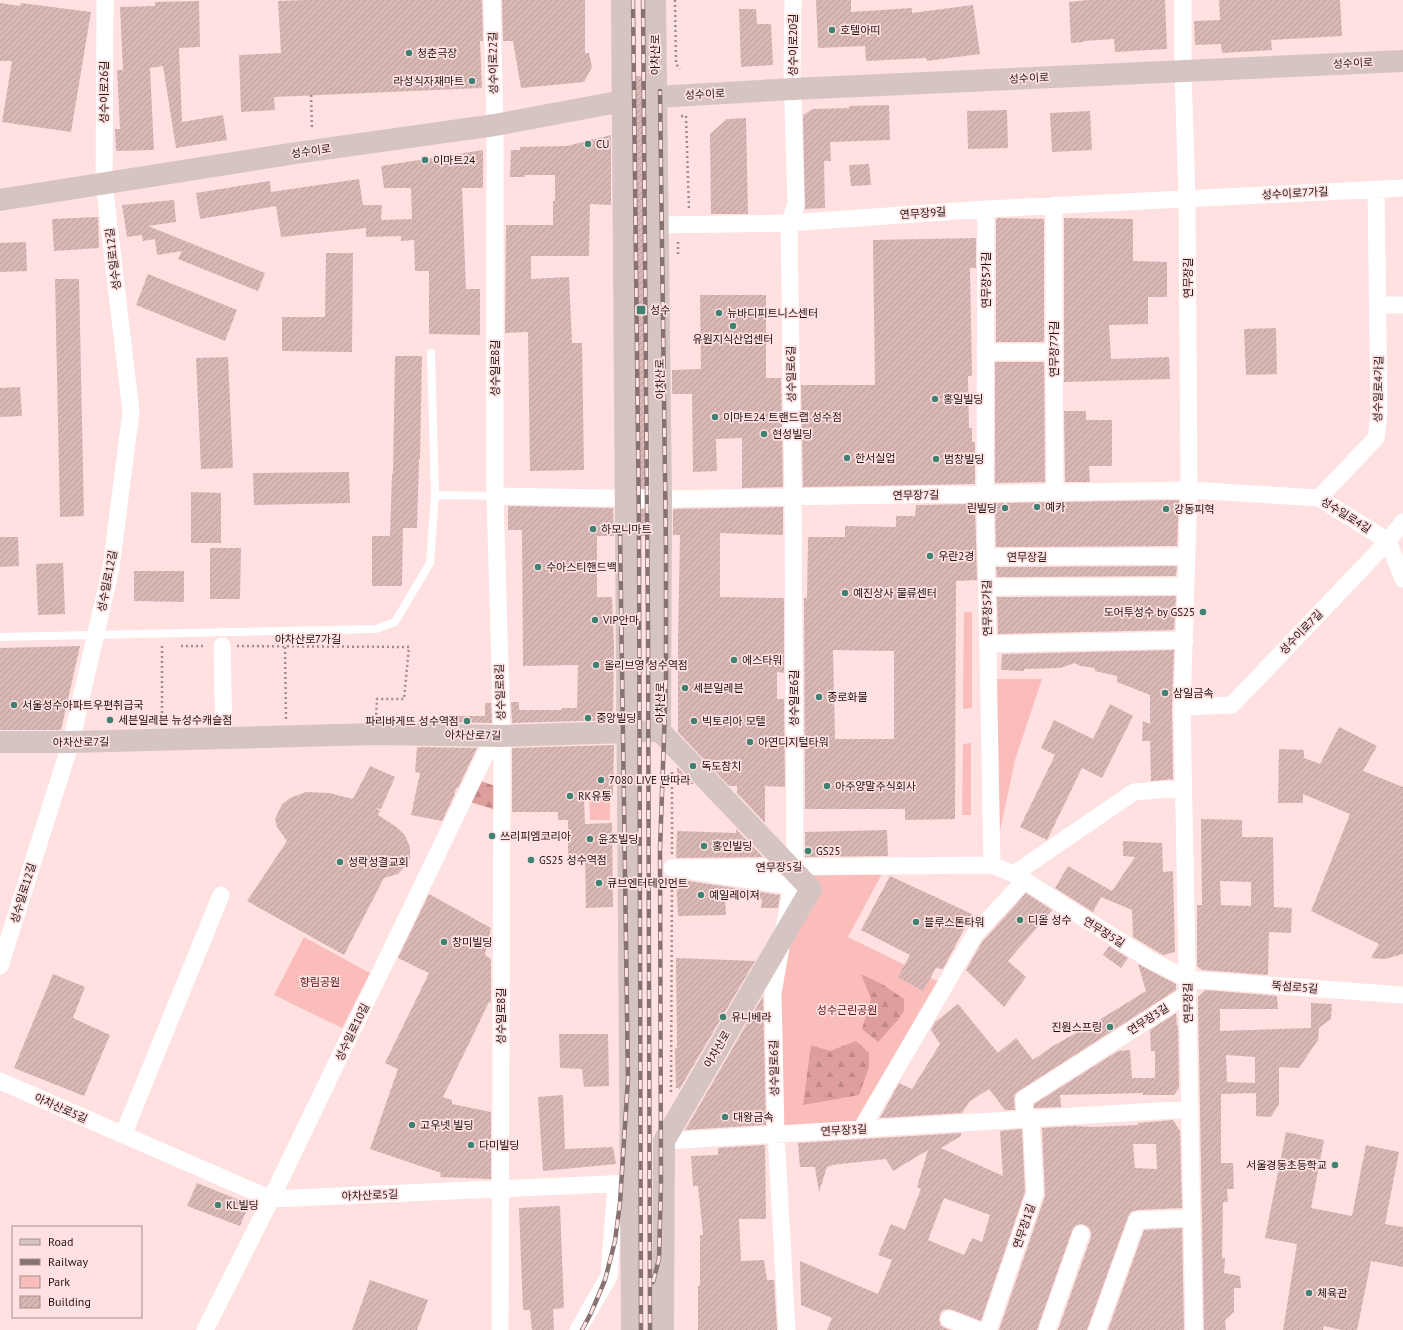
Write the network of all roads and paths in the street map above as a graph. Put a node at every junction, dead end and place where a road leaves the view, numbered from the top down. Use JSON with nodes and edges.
{"nodes":[{"id":1,"x":105,"y":0,"type":"edge"},
{"id":2,"x":492,"y":0,"type":"edge"},
{"id":3,"x":622,"y":0,"type":"edge"},
{"id":4,"x":654,"y":0,"type":"edge"},
{"id":5,"x":675,"y":0,"type":"edge"},
{"id":6,"x":793,"y":0,"type":"edge"},
{"id":7,"x":1183,"y":0,"type":"edge"},
{"id":8,"x":1403,"y":61,"type":"edge"},
{"id":9,"x":680,"y":70,"type":"dead end"},
{"id":10,"x":1183,"y":71,"type":"junction"},
{"id":11,"x":793,"y":89,"type":"junction"},
{"id":12,"x":311,"y":95,"type":"dead end"},
{"id":13,"x":655,"y":97,"type":"junction"},
{"id":14,"x":623,"y":101,"type":"junction"},
{"id":15,"x":681,"y":116,"type":"dead end"},
{"id":16,"x":495,"y":125,"type":"junction"},
{"id":17,"x":312,"y":128,"type":"dead end"},
{"id":18,"x":104,"y":183,"type":"junction"},
{"id":19,"x":1403,"y":188,"type":"edge"},
{"id":20,"x":1376,"y":189,"type":"junction"},
{"id":21,"x":1187,"y":199,"type":"junction"},
{"id":22,"x":0,"y":200,"type":"edge"},
{"id":23,"x":1054,"y":205,"type":"junction"},
{"id":24,"x":986,"y":209,"type":"junction"},
{"id":25,"x":689,"y":214,"type":"dead end"},
{"id":26,"x":789,"y":222,"type":"junction"},
{"id":27,"x":658,"y":225,"type":"junction"},
{"id":28,"x":1378,"y":305,"type":"junction"},
{"id":29,"x":1403,"y":305,"type":"edge"},
{"id":30,"x":986,"y":352,"type":"junction"},
{"id":31,"x":1054,"y":352,"type":"junction"},
{"id":32,"x":431,"y":353,"type":"dead end"},
{"id":33,"x":1189,"y":490,"type":"junction"},
{"id":34,"x":1055,"y":492,"type":"junction"},
{"id":35,"x":985,"y":494,"type":"junction"},
{"id":36,"x":435,"y":495,"type":"junction"},
{"id":37,"x":495,"y":496,"type":"junction"},
{"id":38,"x":793,"y":496,"type":"junction"},
{"id":39,"x":643,"y":498,"type":"junction"},
{"id":40,"x":1319,"y":498,"type":"junction"},
{"id":41,"x":1403,"y":522,"type":"edge"},
{"id":42,"x":1388,"y":542,"type":"junction"},
{"id":43,"x":1187,"y":556,"type":"junction"},
{"id":44,"x":986,"y":557,"type":"junction"},
{"id":45,"x":1403,"y":579,"type":"edge"},
{"id":46,"x":1186,"y":586,"type":"junction"},
{"id":47,"x":987,"y":587,"type":"junction"},
{"id":48,"x":95,"y":635,"type":"junction"},
{"id":49,"x":0,"y":637,"type":"edge"},
{"id":50,"x":1185,"y":640,"type":"junction"},
{"id":51,"x":988,"y":644,"type":"junction"},
{"id":52,"x":154,"y":646,"type":"dead end"},
{"id":53,"x":162,"y":646,"type":"junction"},
{"id":54,"x":170,"y":646,"type":"dead end"},
{"id":55,"x":177,"y":646,"type":"dead end"},
{"id":56,"x":222,"y":646,"type":"junction"},
{"id":57,"x":285,"y":647,"type":"junction"},
{"id":58,"x":1182,"y":707,"type":"junction"},
{"id":59,"x":660,"y":731,"type":"junction"},
{"id":60,"x":627,"y":732,"type":"junction"},
{"id":61,"x":376,"y":734,"type":"junction"},
{"id":62,"x":286,"y":736,"type":"junction"},
{"id":63,"x":502,"y":736,"type":"junction"},
{"id":64,"x":224,"y":739,"type":"junction"},
{"id":65,"x":162,"y":740,"type":"junction"},
{"id":66,"x":0,"y":742,"type":"edge"},
{"id":67,"x":70,"y":742,"type":"junction"},
{"id":68,"x":1184,"y":788,"type":"junction"},
{"id":69,"x":992,"y":865,"type":"junction"},
{"id":70,"x":795,"y":867,"type":"junction"},
{"id":71,"x":1019,"y":878,"type":"junction"},
{"id":72,"x":811,"y":890,"type":"junction"},
{"id":73,"x":221,"y":895,"type":"dead end"},
{"id":74,"x":0,"y":966,"type":"edge"},
{"id":75,"x":1187,"y":987,"type":"junction"},
{"id":76,"x":1403,"y":995,"type":"edge"},
{"id":77,"x":0,"y":1081,"type":"edge"},
{"id":78,"x":1190,"y":1109,"type":"junction"},
{"id":79,"x":1028,"y":1119,"type":"junction"},
{"id":80,"x":860,"y":1129,"type":"junction"},
{"id":81,"x":776,"y":1134,"type":"junction"},
{"id":82,"x":123,"y":1135,"type":"junction"},
{"id":83,"x":664,"y":1141,"type":"junction"},
{"id":84,"x":623,"y":1184,"type":"junction"},
{"id":85,"x":501,"y":1189,"type":"junction"},
{"id":86,"x":271,"y":1199,"type":"junction"},
{"id":87,"x":1192,"y":1218,"type":"junction"},
{"id":88,"x":1082,"y":1234,"type":"dead end"},
{"id":89,"x":949,"y":1319,"type":"dead end"},
{"id":90,"x":205,"y":1330,"type":"edge"},
{"id":91,"x":500,"y":1330,"type":"edge"},
{"id":92,"x":578,"y":1330,"type":"edge"},
{"id":93,"x":632,"y":1330,"type":"edge"},
{"id":94,"x":663,"y":1330,"type":"edge"},
{"id":95,"x":787,"y":1330,"type":"edge"},
{"id":96,"x":977,"y":1330,"type":"edge"},
{"id":97,"x":988,"y":1330,"type":"edge"},
{"id":98,"x":1047,"y":1330,"type":"edge"},
{"id":99,"x":1097,"y":1330,"type":"edge"},
{"id":100,"x":1194,"y":1330,"type":"edge"}],
"edges":[{"from":1,"to":18,"type":"street","name":"성수이로26길"},
{"from":2,"to":16,"type":"street","name":"성수이로22길"},
{"from":3,"to":14,"type":"main road","name":"아차산로"},
{"from":4,"to":13,"type":"main road","name":"아차산로"},
{"from":5,"to":9,"type":"path"},
{"from":6,"to":11,"type":"street","name":"성수이로20길"},
{"from":7,"to":10,"type":"street","name":"연무장길"},
{"from":8,"to":10,"type":"main road","name":"성수이로"},
{"from":10,"to":11,"type":"main road","name":"성수이로"},
{"from":10,"to":21,"type":"street","name":"연무장길"},
{"from":11,"to":13,"type":"main road","name":"성수이로"},
{"from":11,"to":26,"type":"street","name":"성수일로6길"},
{"from":12,"to":17,"type":"path"},
{"from":13,"to":27,"type":"main road","name":"아차산로"},
{"from":14,"to":16,"type":"main road","name":"성수이로"},
{"from":14,"to":39,"type":"main road","name":"아차산로"},
{"from":15,"to":25,"type":"path"},
{"from":16,"to":18,"type":"main road","name":"성수이로"},
{"from":16,"to":37,"type":"street","name":"성수일로8길"},
{"from":18,"to":22,"type":"main road","name":"성수이로"},
{"from":18,"to":48,"type":"street","name":"성수일로12길"},
{"from":19,"to":20,"type":"street","name":"성수이로7가길"},
{"from":20,"to":21,"type":"street","name":"성수이로7가길"},
{"from":20,"to":28,"type":"street","name":"성수일로4가길"},
{"from":21,"to":23,"type":"street","name":"연무장9길"},
{"from":21,"to":33,"type":"street","name":"연무장길"},
{"from":23,"to":24,"type":"street","name":"연무장9길"},
{"from":23,"to":31,"type":"street","name":"연무장7가길"},
{"from":24,"to":26,"type":"street","name":"연무장9길"},
{"from":24,"to":30,"type":"street","name":"연무장5가길"},
{"from":26,"to":27,"type":"street","name":"연무장9길"},
{"from":26,"to":38,"type":"street","name":"성수일로6길"},
{"from":27,"to":39,"type":"main road","name":"아차산로"},
{"from":28,"to":29,"type":"street"},
{"from":28,"to":40,"type":"street","name":"성수일로4가길"},
{"from":30,"to":31,"type":"street"},
{"from":30,"to":35,"type":"street","name":"연무장5가길"},
{"from":31,"to":34,"type":"street","name":"연무장7가길"},
{"from":32,"to":36,"type":"lane"},
{"from":33,"to":34,"type":"street","name":"연무장7길"},
{"from":33,"to":40,"type":"street","name":"성수일로4길"},
{"from":33,"to":43,"type":"street","name":"연무장길"},
{"from":34,"to":35,"type":"street","name":"연무장7길"},
{"from":35,"to":38,"type":"street","name":"연무장7길"},
{"from":35,"to":44,"type":"street","name":"연무장5가길"},
{"from":36,"to":37,"type":"lane"},
{"from":36,"to":48,"type":"lane"},
{"from":37,"to":39,"type":"street","name":"연무장7길"},
{"from":37,"to":63,"type":"street","name":"성수일로8길"},
{"from":38,"to":39,"type":"street","name":"연무장7길"},
{"from":38,"to":70,"type":"street","name":"성수일로6길"},
{"from":39,"to":59,"type":"main road","name":"아차산로"},
{"from":39,"to":60,"type":"main road","name":"아차산로"},
{"from":40,"to":42,"type":"street","name":"성수일로4길"},
{"from":41,"to":42,"type":"street","name":"성수이로7길"},
{"from":42,"to":45,"type":"street"},
{"from":42,"to":58,"type":"street","name":"성수이로7길"},
{"from":43,"to":44,"type":"street","name":"연무장길"},
{"from":43,"to":46,"type":"street","name":"연무장길"},
{"from":44,"to":47,"type":"street","name":"연무장5가길"},
{"from":46,"to":47,"type":"street"},
{"from":46,"to":50,"type":"street","name":"연무장길"},
{"from":47,"to":51,"type":"street","name":"연무장5가길"},
{"from":48,"to":49,"type":"lane"},
{"from":48,"to":67,"type":"street","name":"성수일로12길"},
{"from":50,"to":51,"type":"street"},
{"from":50,"to":58,"type":"street","name":"연무장길"},
{"from":51,"to":69,"type":"street","name":"연무장5가길"},
{"from":52,"to":53,"type":"path"},
{"from":53,"to":54,"type":"path"},
{"from":53,"to":65,"type":"path"},
{"from":55,"to":56,"type":"path","name":"아차산로7가길"},
{"from":56,"to":57,"type":"path","name":"아차산로7가길"},
{"from":56,"to":64,"type":"street"},
{"from":57,"to":61,"type":"path","name":"아차산로7가길"},
{"from":57,"to":62,"type":"path"},
{"from":58,"to":68,"type":"street","name":"연무장길"},
{"from":59,"to":60,"type":"main road","name":"아차산로7길"},
{"from":59,"to":72,"type":"main road","name":"아차산로"},
{"from":60,"to":63,"type":"main road","name":"아차산로7길"},
{"from":60,"to":84,"type":"main road","name":"아차산로"},
{"from":61,"to":62,"type":"main road","name":"아차산로7길"},
{"from":61,"to":63,"type":"main road","name":"아차산로7길"},
{"from":62,"to":64,"type":"main road","name":"아차산로7길"},
{"from":63,"to":85,"type":"street","name":"성수일로8길"},
{"from":63,"to":86,"type":"street","name":"성수일로10길"},
{"from":64,"to":65,"type":"main road","name":"아차산로7길"},
{"from":65,"to":67,"type":"main road","name":"아차산로7길"},
{"from":66,"to":67,"type":"main road","name":"아차산로7길"},
{"from":67,"to":74,"type":"street","name":"성수일로12길"},
{"from":68,"to":71,"type":"street"},
{"from":68,"to":75,"type":"street","name":"연무장길"},
{"from":69,"to":70,"type":"street","name":"연무장5길"},
{"from":69,"to":71,"type":"street","name":"연무장5길"},
{"from":70,"to":72,"type":"street","name":"연무장5길"},
{"from":70,"to":81,"type":"street","name":"성수일로6길"},
{"from":71,"to":75,"type":"street","name":"연무장5길"},
{"from":71,"to":80,"type":"street"},
{"from":72,"to":83,"type":"main road","name":"아차산로"},
{"from":73,"to":82,"type":"street"},
{"from":75,"to":76,"type":"street","name":"뚝섬로5길"},
{"from":75,"to":78,"type":"street","name":"연무장길"},
{"from":75,"to":79,"type":"street","name":"연무장3길"},
{"from":77,"to":82,"type":"street","name":"아차산로5길"},
{"from":78,"to":79,"type":"street","name":"연무장3길"},
{"from":78,"to":87,"type":"street","name":"연무장길"},
{"from":79,"to":80,"type":"street","name":"연무장3길"},
{"from":79,"to":97,"type":"street","name":"연무장1길"},
{"from":80,"to":81,"type":"street","name":"연무장3길"},
{"from":81,"to":83,"type":"street","name":"연무장3길"},
{"from":81,"to":95,"type":"street","name":"성수일로6길"},
{"from":82,"to":86,"type":"street","name":"아차산로5길"},
{"from":83,"to":94,"type":"main road"},
{"from":84,"to":85,"type":"street","name":"아차산로5길"},
{"from":84,"to":92,"type":"street","name":"아차산로"},
{"from":84,"to":93,"type":"main road","name":"아차산로"},
{"from":85,"to":86,"type":"street","name":"아차산로5길"},
{"from":85,"to":91,"type":"street","name":"성수일로8길"},
{"from":86,"to":90,"type":"street","name":"성수일로10길"},
{"from":87,"to":99,"type":"street"},
{"from":87,"to":100,"type":"street","name":"연무장길"},
{"from":88,"to":98,"type":"street"},
{"from":89,"to":96,"type":"street"}]}
